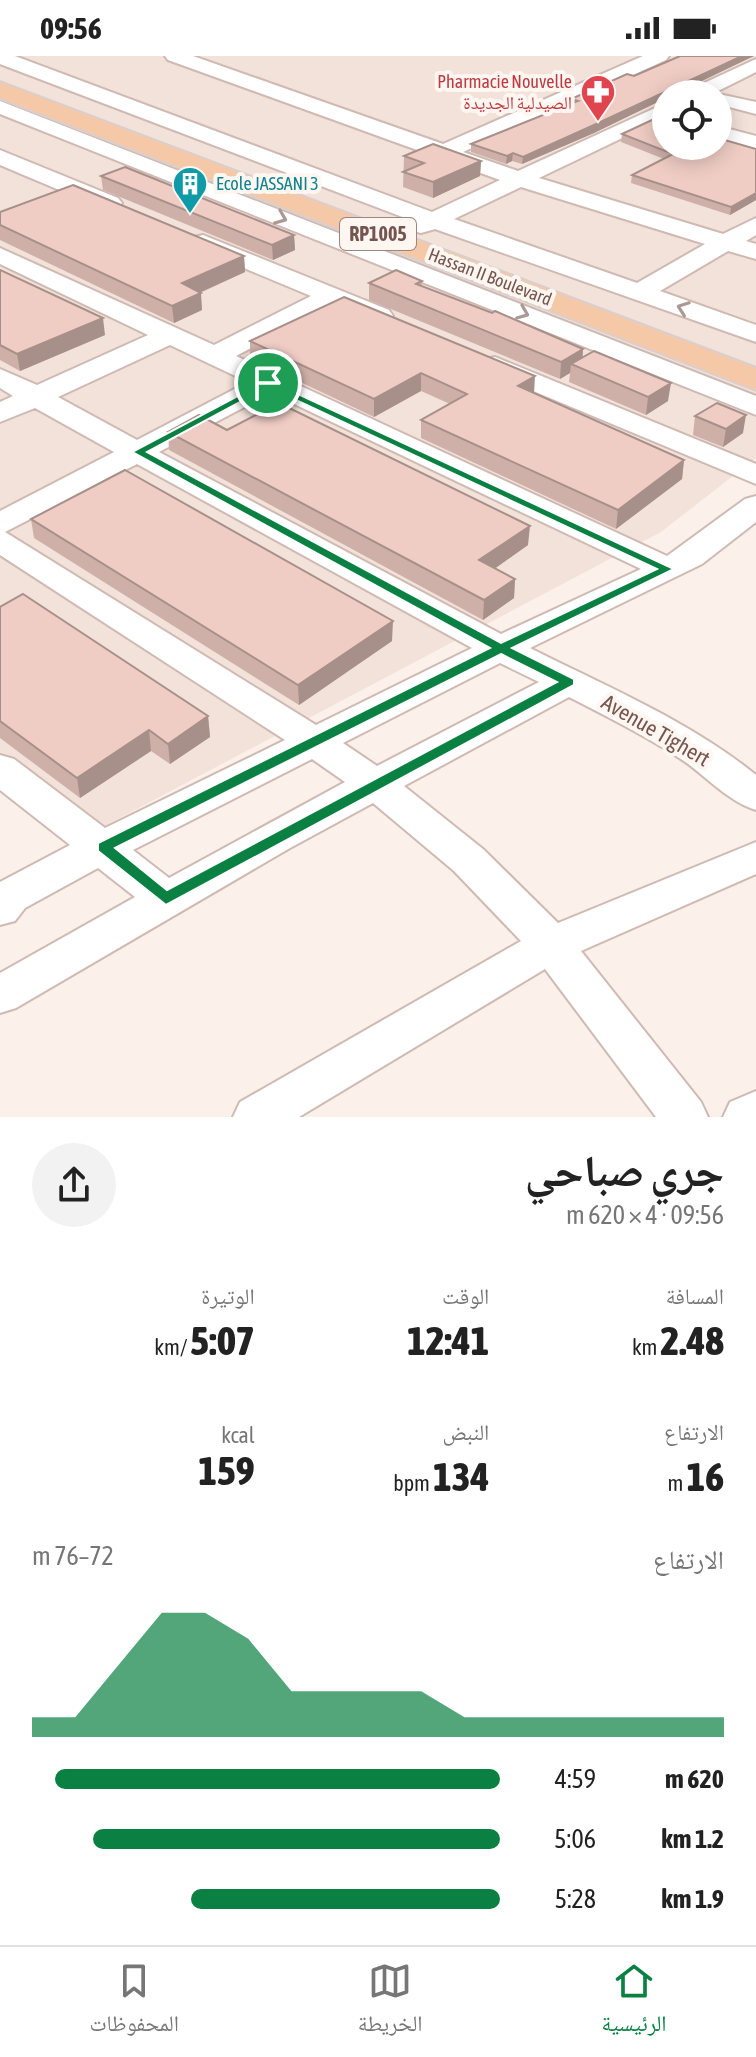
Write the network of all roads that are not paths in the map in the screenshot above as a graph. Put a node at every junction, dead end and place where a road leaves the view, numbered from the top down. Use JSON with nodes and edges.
{"nodes":[{"id":1,"x":175,"y":56,"type":"edge"},
{"id":2,"x":659,"y":56,"type":"edge"},
{"id":3,"x":0,"y":57,"type":"edge"},
{"id":4,"x":756,"y":65,"type":"edge"},
{"id":5,"x":0,"y":73,"type":"edge"},
{"id":6,"x":730,"y":80,"type":"edge"},
{"id":7,"x":0,"y":89,"type":"edge"},
{"id":8,"x":579,"y":92,"type":"junction"},
{"id":9,"x":732,"y":102,"type":"edge"},
{"id":10,"x":0,"y":107,"type":"edge"},
{"id":11,"x":756,"y":108,"type":"edge"},
{"id":12,"x":652,"y":111,"type":"edge"},
{"id":13,"x":652,"y":118,"type":"edge"},
{"id":14,"x":80,"y":131,"type":"junction"},
{"id":15,"x":732,"y":136,"type":"edge"},
{"id":16,"x":756,"y":143,"type":"edge"},
{"id":17,"x":444,"y":152,"type":"junction"},
{"id":18,"x":2,"y":158,"type":"edge"},
{"id":19,"x":519,"y":179,"type":"junction"},
{"id":20,"x":140,"y":216,"type":"edge"},
{"id":21,"x":756,"y":225,"type":"edge"},
{"id":22,"x":414,"y":230,"type":"junction"},
{"id":23,"x":184,"y":234,"type":"edge"},
{"id":24,"x":727,"y":242,"type":"junction"},
{"id":25,"x":756,"y":252,"type":"edge"},
{"id":26,"x":0,"y":255,"type":"edge"},
{"id":27,"x":640,"y":292,"type":"junction"},
{"id":28,"x":331,"y":296,"type":"junction"},
{"id":29,"x":404,"y":327,"type":"edge"},
{"id":30,"x":756,"y":334,"type":"edge"},
{"id":31,"x":167,"y":336,"type":"junction"},
{"id":32,"x":213,"y":357,"type":"junction"},
{"id":33,"x":478,"y":358,"type":"edge"},
{"id":34,"x":756,"y":358,"type":"edge"},
{"id":35,"x":0,"y":377,"type":"edge"},
{"id":36,"x":756,"y":380,"type":"edge"},
{"id":37,"x":268,"y":383,"type":"junction"},
{"id":38,"x":36,"y":396,"type":"junction"},
{"id":39,"x":756,"y":406,"type":"edge"},
{"id":40,"x":0,"y":413,"type":"edge"},
{"id":41,"x":138,"y":452,"type":"junction"},
{"id":42,"x":756,"y":475,"type":"edge"},
{"id":43,"x":756,"y":506,"type":"edge"},
{"id":44,"x":0,"y":524,"type":"edge"},
{"id":45,"x":0,"y":541,"type":"edge"},
{"id":46,"x":668,"y":569,"type":"junction"},
{"id":47,"x":501,"y":648,"type":"junction"},
{"id":48,"x":569,"y":682,"type":"junction"},
{"id":49,"x":315,"y":741,"type":"junction"},
{"id":50,"x":0,"y":769,"type":"edge"},
{"id":51,"x":375,"y":783,"type":"junction"},
{"id":52,"x":756,"y":796,"type":"edge"},
{"id":53,"x":104,"y":847,"type":"junction"},
{"id":54,"x":756,"y":857,"type":"edge"},
{"id":55,"x":166,"y":898,"type":"junction"},
{"id":56,"x":0,"y":909,"type":"edge"},
{"id":57,"x":548,"y":946,"type":"junction"},
{"id":58,"x":3,"y":984,"type":"edge"},
{"id":59,"x":756,"y":1112,"type":"edge"},
{"id":60,"x":257,"y":1117,"type":"edge"},
{"id":61,"x":684,"y":1117,"type":"edge"},
{"id":62,"x":747,"y":1117,"type":"edge"}],
"edges":[{"from":1,"to":17,"type":"street"},
{"from":2,"to":8,"type":"street"},
{"from":3,"to":22,"type":"street"},
{"from":4,"to":6,"type":"street"},
{"from":5,"to":14,"type":"main road","name":"Hassan II Boulevard","number":"RP1005"},
{"from":7,"to":14,"type":"main road","name":"Hassan II Boulevard","number":"RP1005"},
{"from":8,"to":12,"type":"street"},
{"from":8,"to":17,"type":"street"},
{"from":9,"to":11,"type":"street"},
{"from":10,"to":14,"type":"street"},
{"from":13,"to":19,"type":"street"},
{"from":14,"to":18,"type":"street"},
{"from":14,"to":18,"type":"street"},
{"from":14,"to":22,"type":"main road","name":"Hassan II Boulevard","number":"RP1005"},
{"from":14,"to":39,"type":"street","one_way":true},
{"from":15,"to":16,"type":"street"},
{"from":17,"to":19,"type":"street"},
{"from":18,"to":20,"type":"street"},
{"from":19,"to":22,"type":"street"},
{"from":19,"to":24,"type":"street"},
{"from":21,"to":24,"type":"street"},
{"from":22,"to":27,"type":"street"},
{"from":22,"to":34,"type":"main road","name":"Hassan II Boulevard","number":"RP1005"},
{"from":22,"to":36,"type":"main road","name":"Hassan II Boulevard","number":"RP1005"},
{"from":23,"to":28,"type":"street"},
{"from":24,"to":25,"type":"street"},
{"from":24,"to":27,"type":"street"},
{"from":26,"to":31,"type":"street"},
{"from":30,"to":27,"type":"street","one_way":true},
{"from":28,"to":29,"type":"street"},
{"from":28,"to":32,"type":"street"},
{"from":31,"to":32,"type":"street"},
{"from":31,"to":38,"type":"street"},
{"from":32,"to":37,"type":"street"},
{"from":33,"to":42,"type":"street"},
{"from":35,"to":38,"type":"street","name":"Avenue Tighert"},
{"from":37,"to":41,"type":"street"},
{"from":37,"to":46,"type":"street"},
{"from":38,"to":40,"type":"street"},
{"from":38,"to":41,"type":"street","name":"Avenue Tighert"},
{"from":41,"to":44,"type":"street"},
{"from":41,"to":47,"type":"street","name":"Avenue Tighert"},
{"from":43,"to":46,"type":"street"},
{"from":45,"to":49,"type":"street"},
{"from":46,"to":47,"type":"street"},
{"from":47,"to":48,"type":"street","name":"Avenue Tighert"},
{"from":47,"to":49,"type":"street"},
{"from":48,"to":51,"type":"street"},
{"from":48,"to":52,"type":"street","name":"Avenue Tighert"},
{"from":49,"to":51,"type":"street"},
{"from":49,"to":53,"type":"street"},
{"from":50,"to":53,"type":"street"},
{"from":51,"to":55,"type":"street"},
{"from":51,"to":57,"type":"street"},
{"from":53,"to":55,"type":"street"},
{"from":53,"to":56,"type":"street"},
{"from":54,"to":57,"type":"street"},
{"from":55,"to":58,"type":"street"},
{"from":57,"to":60,"type":"street"},
{"from":57,"to":61,"type":"street"},
{"from":59,"to":62,"type":"street"}]}
